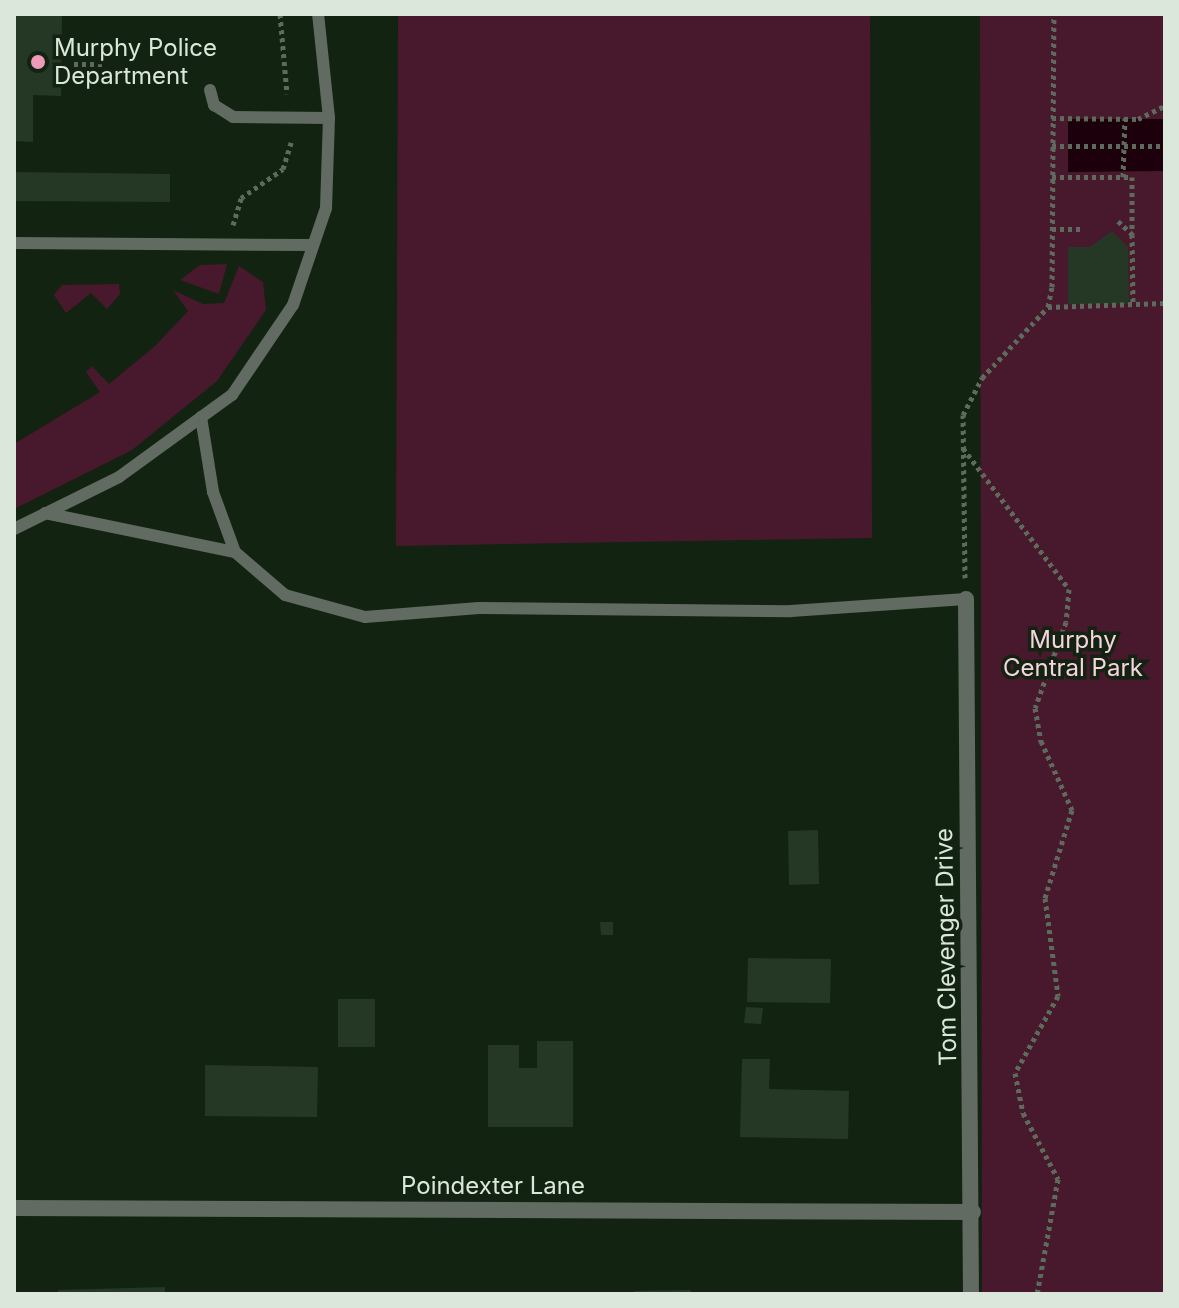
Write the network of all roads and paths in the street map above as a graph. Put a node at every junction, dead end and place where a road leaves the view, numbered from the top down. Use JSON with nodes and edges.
{"nodes":[{"id":1,"x":280,"y":14,"type":"edge"},
{"id":2,"x":318,"y":14,"type":"edge"},
{"id":3,"x":1054,"y":14,"type":"edge"},
{"id":4,"x":74,"y":64,"type":"dead end"},
{"id":5,"x":104,"y":64,"type":"dead end"},
{"id":6,"x":210,"y":90,"type":"dead end"},
{"id":7,"x":287,"y":94,"type":"dead end"},
{"id":8,"x":1165,"y":106,"type":"edge"},
{"id":9,"x":329,"y":118,"type":"junction"},
{"id":10,"x":1052,"y":118,"type":"junction"},
{"id":11,"x":1125,"y":118,"type":"junction"},
{"id":12,"x":291,"y":142,"type":"dead end"},
{"id":13,"x":1052,"y":146,"type":"junction"},
{"id":14,"x":1124,"y":146,"type":"junction"},
{"id":15,"x":1165,"y":146,"type":"edge"},
{"id":16,"x":1052,"y":177,"type":"junction"},
{"id":17,"x":1123,"y":177,"type":"junction"},
{"id":18,"x":1118,"y":221,"type":"dead end"},
{"id":19,"x":233,"y":225,"type":"dead end"},
{"id":20,"x":1052,"y":229,"type":"junction"},
{"id":21,"x":1080,"y":229,"type":"dead end"},
{"id":22,"x":1132,"y":234,"type":"junction"},
{"id":23,"x":14,"y":243,"type":"edge"},
{"id":24,"x":313,"y":245,"type":"junction"},
{"id":25,"x":1165,"y":303,"type":"edge"},
{"id":26,"x":1133,"y":305,"type":"junction"},
{"id":27,"x":1048,"y":307,"type":"junction"},
{"id":28,"x":201,"y":417,"type":"junction"},
{"id":29,"x":963,"y":448,"type":"junction"},
{"id":30,"x":45,"y":513,"type":"junction"},
{"id":31,"x":14,"y":529,"type":"edge"},
{"id":32,"x":235,"y":552,"type":"junction"},
{"id":33,"x":966,"y":599,"type":"junction"},
{"id":34,"x":14,"y":1208,"type":"edge"},
{"id":35,"x":973,"y":1212,"type":"junction"},
{"id":36,"x":971,"y":1294,"type":"edge"},
{"id":37,"x":1037,"y":1294,"type":"edge"}],
"edges":[{"from":1,"to":7,"type":"path"},
{"from":2,"to":9,"type":"lane"},
{"from":3,"to":10,"type":"path"},
{"from":4,"to":5,"type":"path"},
{"from":6,"to":9,"type":"lane"},
{"from":8,"to":11,"type":"path"},
{"from":9,"to":24,"type":"lane"},
{"from":10,"to":11,"type":"path"},
{"from":10,"to":13,"type":"path"},
{"from":11,"to":14,"type":"path"},
{"from":12,"to":19,"type":"path"},
{"from":13,"to":14,"type":"path"},
{"from":13,"to":16,"type":"path"},
{"from":14,"to":15,"type":"path"},
{"from":14,"to":17,"type":"path"},
{"from":16,"to":17,"type":"path"},
{"from":16,"to":20,"type":"path"},
{"from":17,"to":22,"type":"path"},
{"from":18,"to":22,"type":"path"},
{"from":20,"to":21,"type":"path"},
{"from":20,"to":27,"type":"path"},
{"from":22,"to":26,"type":"path"},
{"from":23,"to":24,"type":"lane"},
{"from":24,"to":28,"type":"lane"},
{"from":25,"to":26,"type":"path"},
{"from":26,"to":27,"type":"path"},
{"from":27,"to":29,"type":"path"},
{"from":28,"to":30,"type":"lane"},
{"from":28,"to":32,"type":"lane"},
{"from":29,"to":33,"type":"path"},
{"from":29,"to":37,"type":"path"},
{"from":30,"to":31,"type":"lane"},
{"from":30,"to":32,"type":"lane"},
{"from":32,"to":33,"type":"lane"},
{"from":33,"to":35,"type":"street","name":"Tom Clevenger Drive"},
{"from":34,"to":35,"type":"street","name":"Poindexter Lane"},
{"from":35,"to":36,"type":"street","name":"Tom Clevenger Drive"}]}
